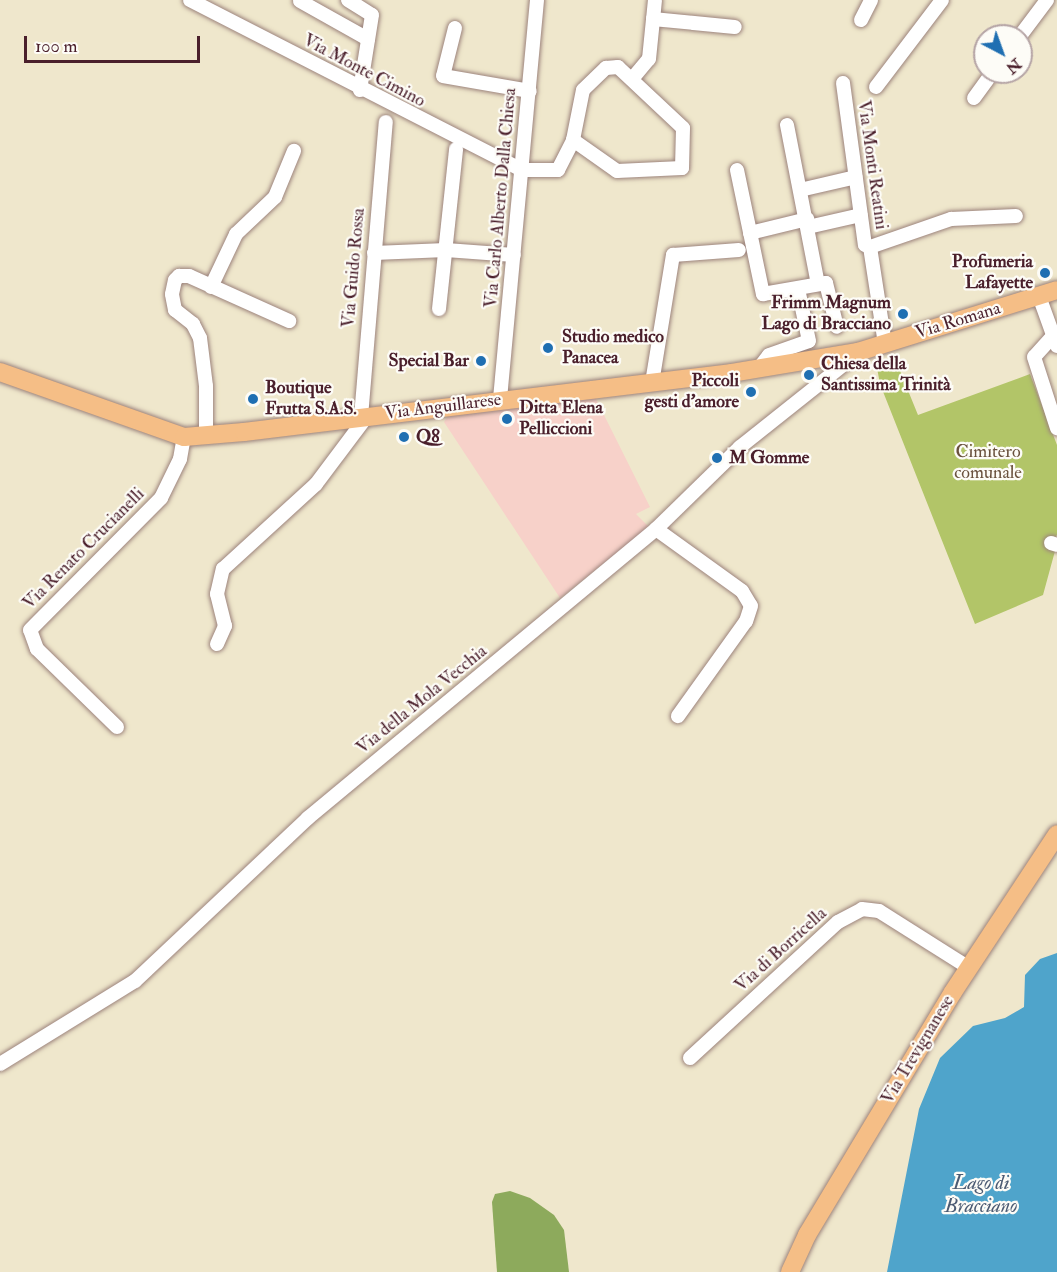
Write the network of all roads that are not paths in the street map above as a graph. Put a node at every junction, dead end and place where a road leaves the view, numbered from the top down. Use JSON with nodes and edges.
{"nodes":[{"id":1,"x":190,"y":0,"type":"edge"},
{"id":2,"x":300,"y":0,"type":"edge"},
{"id":3,"x":348,"y":0,"type":"edge"},
{"id":4,"x":537,"y":0,"type":"edge"},
{"id":5,"x":655,"y":0,"type":"edge"},
{"id":6,"x":871,"y":0,"type":"edge"},
{"id":7,"x":942,"y":0,"type":"edge"},
{"id":8,"x":1047,"y":0,"type":"edge"},
{"id":9,"x":653,"y":19,"type":"junction"},
{"id":10,"x":861,"y":20,"type":"dead end"},
{"id":11,"x":1029,"y":24,"type":"edge"},
{"id":12,"x":735,"y":27,"type":"dead end"},
{"id":13,"x":455,"y":28,"type":"dead end"},
{"id":14,"x":368,"y":39,"type":"junction"},
{"id":15,"x":632,"y":79,"type":"junction"},
{"id":16,"x":843,"y":83,"type":"dead end"},
{"id":17,"x":984,"y":84,"type":"edge"},
{"id":18,"x":876,"y":87,"type":"dead end"},
{"id":19,"x":360,"y":90,"type":"junction"},
{"id":20,"x":530,"y":91,"type":"junction"},
{"id":21,"x":974,"y":98,"type":"dead end"},
{"id":22,"x":386,"y":122,"type":"dead end"},
{"id":23,"x":787,"y":125,"type":"dead end"},
{"id":24,"x":573,"y":140,"type":"junction"},
{"id":25,"x":456,"y":149,"type":"dead end"},
{"id":26,"x":294,"y":151,"type":"dead end"},
{"id":27,"x":522,"y":170,"type":"junction"},
{"id":28,"x":736,"y":170,"type":"dead end"},
{"id":29,"x":856,"y":177,"type":"junction"},
{"id":30,"x":800,"y":190,"type":"junction"},
{"id":31,"x":861,"y":215,"type":"junction"},
{"id":32,"x":1016,"y":216,"type":"dead end"},
{"id":33,"x":807,"y":223,"type":"junction"},
{"id":34,"x":750,"y":233,"type":"junction"},
{"id":35,"x":870,"y":247,"type":"junction"},
{"id":36,"x":446,"y":250,"type":"junction"},
{"id":37,"x":739,"y":250,"type":"dead end"},
{"id":38,"x":374,"y":253,"type":"junction"},
{"id":39,"x":514,"y":255,"type":"junction"},
{"id":40,"x":818,"y":284,"type":"junction"},
{"id":41,"x":211,"y":287,"type":"junction"},
{"id":42,"x":798,"y":289,"type":"junction"},
{"id":43,"x":1057,"y":290,"type":"edge"},
{"id":44,"x":1039,"y":296,"type":"junction"},
{"id":45,"x":439,"y":309,"type":"dead end"},
{"id":46,"x":289,"y":321,"type":"dead end"},
{"id":47,"x":837,"y":327,"type":"dead end"},
{"id":48,"x":1055,"y":341,"type":"edge"},
{"id":49,"x":885,"y":344,"type":"junction"},
{"id":50,"x":858,"y":352,"type":"junction"},
{"id":51,"x":759,"y":368,"type":"junction"},
{"id":52,"x":0,"y":372,"type":"edge"},
{"id":53,"x":652,"y":383,"type":"junction"},
{"id":54,"x":500,"y":399,"type":"junction"},
{"id":55,"x":364,"y":417,"type":"junction"},
{"id":56,"x":1057,"y":428,"type":"edge"},
{"id":57,"x":206,"y":435,"type":"junction"},
{"id":58,"x":184,"y":437,"type":"junction"},
{"id":59,"x":656,"y":529,"type":"junction"},
{"id":60,"x":217,"y":644,"type":"dead end"},
{"id":61,"x":678,"y":716,"type":"dead end"},
{"id":62,"x":117,"y":728,"type":"dead end"},
{"id":63,"x":1057,"y":834,"type":"edge"},
{"id":64,"x":969,"y":968,"type":"junction"},
{"id":65,"x":690,"y":1058,"type":"dead end"},
{"id":66,"x":0,"y":1064,"type":"edge"},
{"id":67,"x":790,"y":1272,"type":"edge"}],
"edges":[{"from":1,"to":19,"type":"street","name":"Via Monte Cimino"},
{"from":2,"to":14,"type":"street"},
{"from":3,"to":14,"type":"street"},
{"from":4,"to":20,"type":"street","name":"Via Carlo Alberto Dalla Chiesa"},
{"from":5,"to":9,"type":"street"},
{"from":6,"to":10,"type":"street"},
{"from":7,"to":18,"type":"street"},
{"from":8,"to":11,"type":"street"},
{"from":9,"to":12,"type":"street"},
{"from":9,"to":15,"type":"street"},
{"from":13,"to":20,"type":"street"},
{"from":14,"to":19,"type":"street"},
{"from":15,"to":24,"type":"street"},
{"from":15,"to":24,"type":"street"},
{"from":16,"to":29,"type":"street","name":"Via Monti Reatini"},
{"from":17,"to":21,"type":"street"},
{"from":19,"to":27,"type":"street","name":"Via Monte Cimino"},
{"from":20,"to":27,"type":"street","name":"Via Carlo Alberto Dalla Chiesa"},
{"from":22,"to":38,"type":"street","name":"Via Guido Rossa"},
{"from":23,"to":30,"type":"street"},
{"from":24,"to":27,"type":"street"},
{"from":25,"to":36,"type":"street"},
{"from":26,"to":41,"type":"street"},
{"from":27,"to":39,"type":"street","name":"Via Carlo Alberto Dalla Chiesa"},
{"from":28,"to":34,"type":"street"},
{"from":29,"to":30,"type":"street"},
{"from":29,"to":31,"type":"street","name":"Via Monti Reatini"},
{"from":30,"to":33,"type":"street"},
{"from":31,"to":33,"type":"street"},
{"from":31,"to":35,"type":"street","name":"Via Monti Reatini"},
{"from":32,"to":35,"type":"street","name":"Via Monti Reatini"},
{"from":33,"to":34,"type":"street"},
{"from":33,"to":40,"type":"street"},
{"from":34,"to":42,"type":"street"},
{"from":35,"to":49,"type":"street","name":"Via Monti Reatini"},
{"from":36,"to":38,"type":"street"},
{"from":36,"to":39,"type":"street"},
{"from":36,"to":45,"type":"street"},
{"from":37,"to":53,"type":"street"},
{"from":38,"to":55,"type":"street","name":"Via Guido Rossa"},
{"from":39,"to":54,"type":"street","name":"Via Carlo Alberto Dalla Chiesa"},
{"from":40,"to":42,"type":"street"},
{"from":40,"to":47,"type":"street"},
{"from":41,"to":46,"type":"street"},
{"from":41,"to":57,"type":"street"},
{"from":42,"to":51,"type":"street"},
{"from":43,"to":44,"type":"main road","name":"Via Romana"},
{"from":44,"to":48,"type":"street"},
{"from":44,"to":49,"type":"main road","name":"Via Romana"},
{"from":48,"to":56,"type":"street"},
{"from":49,"to":50,"type":"main road","name":"Via Romana"},
{"from":50,"to":51,"type":"main road","name":"Via Anguillarese"},
{"from":50,"to":59,"type":"street","name":"Via della Mola Vecchia"},
{"from":51,"to":53,"type":"main road","name":"Via Anguillarese"},
{"from":52,"to":58,"type":"main road","name":"Via Anguillarese"},
{"from":53,"to":54,"type":"main road","name":"Via Anguillarese"},
{"from":54,"to":55,"type":"main road","name":"Via Anguillarese"},
{"from":55,"to":57,"type":"main road","name":"Via Anguillarese"},
{"from":55,"to":60,"type":"street"},
{"from":57,"to":58,"type":"main road","name":"Via Anguillarese"},
{"from":58,"to":62,"type":"street","name":"Via Renato Crucianelli"},
{"from":59,"to":61,"type":"street"},
{"from":59,"to":66,"type":"street","name":"Via della Mola Vecchia"},
{"from":63,"to":64,"type":"main road","name":"Via Trevignanese"},
{"from":64,"to":65,"type":"street","name":"Via di Borricella"},
{"from":64,"to":67,"type":"main road","name":"Via Trevignanese"}]}
